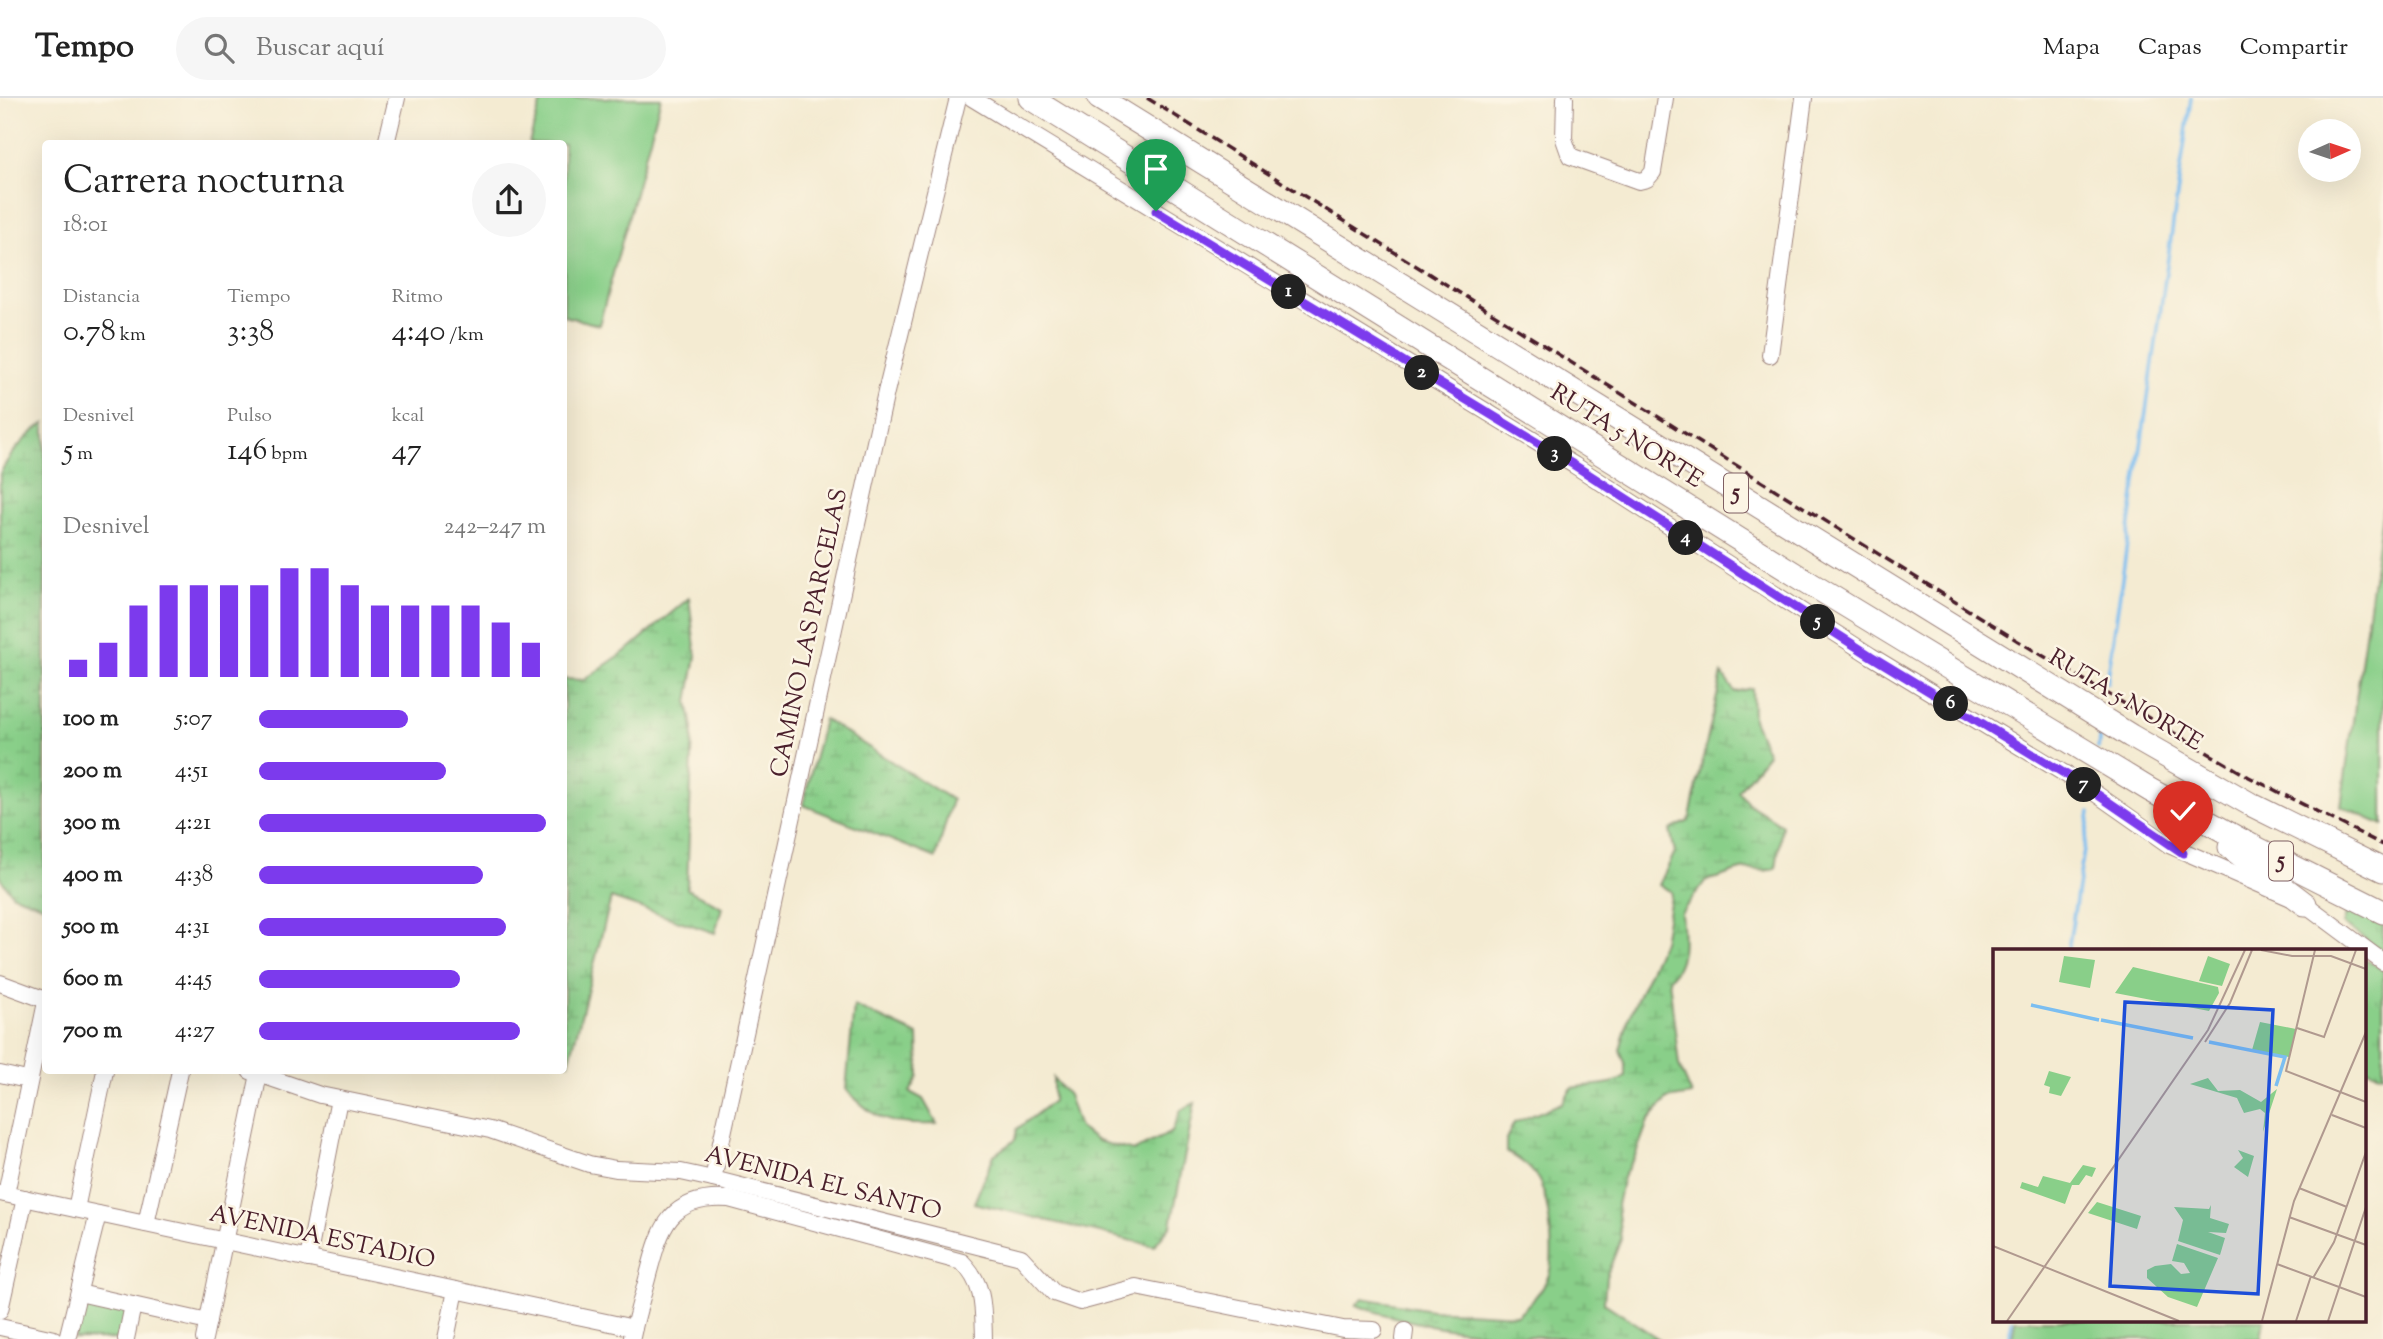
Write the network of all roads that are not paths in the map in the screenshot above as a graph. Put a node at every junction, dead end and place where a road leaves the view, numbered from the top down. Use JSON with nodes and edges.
{"nodes":[{"id":1,"x":397,"y":98,"type":"edge"},
{"id":2,"x":958,"y":98,"type":"edge"},
{"id":3,"x":972,"y":98,"type":"edge"},
{"id":4,"x":1030,"y":98,"type":"edge"},
{"id":5,"x":1099,"y":98,"type":"edge"},
{"id":6,"x":1565,"y":98,"type":"edge"},
{"id":7,"x":1665,"y":98,"type":"edge"},
{"id":8,"x":1804,"y":98,"type":"edge"},
{"id":9,"x":387,"y":140,"type":"edge"},
{"id":10,"x":1770,"y":355,"type":"dead end"},
{"id":11,"x":1886,"y":628,"type":"junction"},
{"id":12,"x":1871,"y":656,"type":"junction"},
{"id":13,"x":2180,"y":808,"type":"junction"},
{"id":14,"x":2383,"y":870,"type":"edge"},
{"id":15,"x":2305,"y":904,"type":"junction"},
{"id":16,"x":2383,"y":912,"type":"edge"},
{"id":17,"x":2366,"y":949,"type":"edge"},
{"id":18,"x":2366,"y":949,"type":"edge"},
{"id":19,"x":2383,"y":962,"type":"edge"},
{"id":20,"x":0,"y":983,"type":"edge"},
{"id":21,"x":42,"y":999,"type":"edge"},
{"id":22,"x":42,"y":1018,"type":"edge"},
{"id":23,"x":0,"y":1074,"type":"edge"},
{"id":24,"x":104,"y":1074,"type":"edge"},
{"id":25,"x":179,"y":1074,"type":"edge"},
{"id":26,"x":254,"y":1074,"type":"edge"},
{"id":27,"x":257,"y":1074,"type":"edge"},
{"id":28,"x":27,"y":1080,"type":"junction"},
{"id":29,"x":339,"y":1099,"type":"junction"},
{"id":30,"x":713,"y":1179,"type":"junction"},
{"id":31,"x":3,"y":1193,"type":"edge"},
{"id":32,"x":25,"y":1198,"type":"junction"},
{"id":33,"x":76,"y":1209,"type":"junction"},
{"id":34,"x":98,"y":1214,"type":"junction"},
{"id":35,"x":146,"y":1224,"type":"junction"},
{"id":36,"x":226,"y":1241,"type":"junction"},
{"id":37,"x":308,"y":1259,"type":"junction"},
{"id":38,"x":4,"y":1275,"type":"edge"},
{"id":39,"x":456,"y":1290,"type":"junction"},
{"id":40,"x":79,"y":1293,"type":"junction"},
{"id":41,"x":133,"y":1305,"type":"junction"},
{"id":42,"x":0,"y":1310,"type":"edge"},
{"id":43,"x":208,"y":1322,"type":"junction"},
{"id":44,"x":0,"y":1327,"type":"edge"},
{"id":45,"x":1374,"y":1330,"type":"dead end"},
{"id":46,"x":633,"y":1334,"type":"edge"},
{"id":47,"x":1342,"y":1334,"type":"edge"},
{"id":48,"x":54,"y":1339,"type":"edge"},
{"id":49,"x":67,"y":1339,"type":"edge"},
{"id":50,"x":126,"y":1339,"type":"edge"},
{"id":51,"x":204,"y":1339,"type":"edge"},
{"id":52,"x":446,"y":1339,"type":"edge"},
{"id":53,"x":984,"y":1339,"type":"edge"}],
"edges":[{"from":1,"to":9,"type":"street"},
{"from":2,"to":30,"type":"street","name":"CAMINO LAS PARCELAS"},
{"from":3,"to":12,"type":"street"},
{"from":4,"to":11,"type":"highway","name":"RUTA 5 NORTE","number":"5"},
{"from":5,"to":14,"type":"highway","name":"RUTA 5 NORTE","number":"5"},
{"from":6,"to":7,"type":"street"},
{"from":8,"to":10,"type":"street"},
{"from":11,"to":12,"type":"street"},
{"from":11,"to":13,"type":"highway","name":"RUTA 5 NORTE","number":"5"},
{"from":12,"to":15,"type":"street"},
{"from":13,"to":15,"type":"highway"},
{"from":13,"to":16,"type":"highway","name":"RUTA 5 NORTE","number":"5"},
{"from":15,"to":17,"type":"street"},
{"from":18,"to":19,"type":"street"},
{"from":20,"to":21,"type":"street"},
{"from":22,"to":28,"type":"street"},
{"from":23,"to":28,"type":"street"},
{"from":24,"to":33,"type":"street"},
{"from":25,"to":35,"type":"street"},
{"from":26,"to":36,"type":"street"},
{"from":27,"to":29,"type":"street","name":"AVENIDA EL SANTO"},
{"from":28,"to":31,"type":"street"},
{"from":29,"to":30,"type":"street","name":"AVENIDA EL SANTO"},
{"from":29,"to":37,"type":"street"},
{"from":30,"to":47,"type":"street","name":"AVENIDA EL SANTO"},
{"from":31,"to":32,"type":"street","name":"AVENIDA ESTADIO"},
{"from":32,"to":33,"type":"street","name":"AVENIDA ESTADIO"},
{"from":32,"to":38,"type":"street"},
{"from":33,"to":34,"type":"street","name":"AVENIDA ESTADIO"},
{"from":34,"to":35,"type":"street","name":"AVENIDA ESTADIO"},
{"from":34,"to":40,"type":"street"},
{"from":35,"to":36,"type":"street","name":"AVENIDA ESTADIO"},
{"from":36,"to":37,"type":"street","name":"AVENIDA ESTADIO"},
{"from":36,"to":43,"type":"street"},
{"from":37,"to":39,"type":"street","name":"AVENIDA ESTADIO"},
{"from":38,"to":42,"type":"street"},
{"from":39,"to":46,"type":"street","name":"AVENIDA ESTADIO"},
{"from":39,"to":52,"type":"street"},
{"from":40,"to":41,"type":"street"},
{"from":40,"to":49,"type":"street"},
{"from":41,"to":43,"type":"street"},
{"from":41,"to":50,"type":"street"},
{"from":43,"to":51,"type":"street"},
{"from":44,"to":48,"type":"street"},
{"from":45,"to":47,"type":"street","name":"AVENIDA EL SANTO"},
{"from":46,"to":53,"type":"street","name":"AVENIDA ESTADIO"}]}
